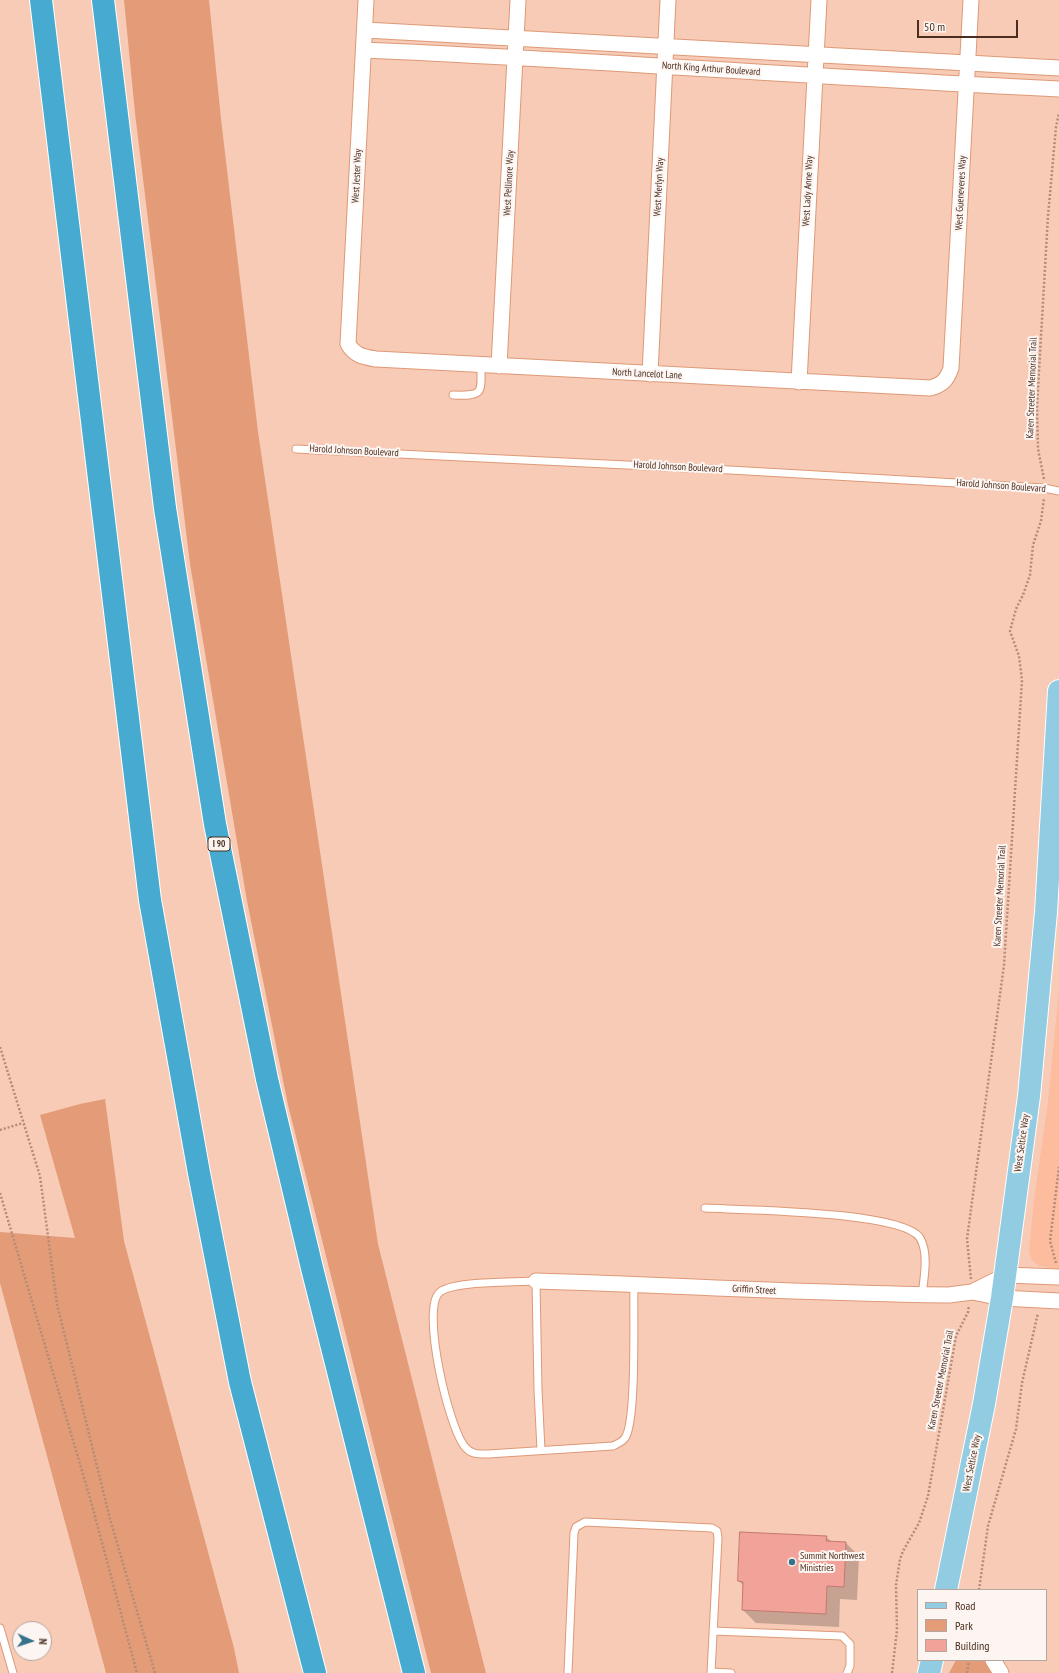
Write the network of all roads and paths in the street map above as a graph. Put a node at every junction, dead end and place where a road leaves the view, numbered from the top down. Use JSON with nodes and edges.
{"nodes":[{"id":1,"x":40,"y":0,"type":"edge"},
{"id":2,"x":103,"y":0,"type":"edge"},
{"id":3,"x":366,"y":0,"type":"edge"},
{"id":4,"x":518,"y":0,"type":"edge"},
{"id":5,"x":668,"y":0,"type":"edge"},
{"id":6,"x":819,"y":0,"type":"edge"},
{"id":7,"x":971,"y":0,"type":"edge"},
{"id":8,"x":365,"y":30,"type":"junction"},
{"id":9,"x":516,"y":38,"type":"junction"},
{"id":10,"x":665,"y":46,"type":"junction"},
{"id":11,"x":364,"y":50,"type":"junction"},
{"id":12,"x":815,"y":55,"type":"junction"},
{"id":13,"x":515,"y":57,"type":"junction"},
{"id":14,"x":967,"y":63,"type":"junction"},
{"id":15,"x":664,"y":66,"type":"junction"},
{"id":16,"x":1059,"y":68,"type":"edge"},
{"id":17,"x":814,"y":76,"type":"junction"},
{"id":18,"x":966,"y":84,"type":"junction"},
{"id":19,"x":1059,"y":89,"type":"edge"},
{"id":20,"x":1059,"y":113,"type":"edge"},
{"id":21,"x":352,"y":352,"type":"joint"},
{"id":22,"x":481,"y":365,"type":"junction"},
{"id":23,"x":499,"y":366,"type":"junction"},
{"id":24,"x":650,"y":374,"type":"junction"},
{"id":25,"x":799,"y":382,"type":"junction"},
{"id":26,"x":942,"y":384,"type":"joint"},
{"id":27,"x":453,"y":395,"type":"dead end"},
{"id":28,"x":296,"y":448,"type":"dead end"},
{"id":29,"x":1044,"y":488,"type":"junction"},
{"id":30,"x":1059,"y":491,"type":"edge"},
{"id":31,"x":1059,"y":691,"type":"edge"},
{"id":32,"x":1058,"y":742,"type":"edge"},
{"id":33,"x":0,"y":1047,"type":"edge"},
{"id":34,"x":23,"y":1123,"type":"junction"},
{"id":35,"x":0,"y":1130,"type":"edge"},
{"id":36,"x":1059,"y":1167,"type":"edge"},
{"id":37,"x":0,"y":1192,"type":"edge"},
{"id":38,"x":706,"y":1208,"type":"dead end"},
{"id":39,"x":1058,"y":1273,"type":"edge"},
{"id":40,"x":1006,"y":1275,"type":"junction"},
{"id":41,"x":536,"y":1281,"type":"junction"},
{"id":42,"x":634,"y":1284,"type":"junction"},
{"id":43,"x":972,"y":1292,"type":"junction"},
{"id":44,"x":922,"y":1295,"type":"junction"},
{"id":45,"x":1002,"y":1298,"type":"junction"},
{"id":46,"x":1041,"y":1300,"type":"junction"},
{"id":47,"x":1059,"y":1301,"type":"edge"},
{"id":48,"x":541,"y":1450,"type":"junction"},
{"id":49,"x":946,"y":1589,"type":"edge"},
{"id":50,"x":979,"y":1589,"type":"edge"},
{"id":51,"x":0,"y":1628,"type":"edge"},
{"id":52,"x":713,"y":1631,"type":"junction"},
{"id":53,"x":932,"y":1661,"type":"edge"},
{"id":54,"x":969,"y":1661,"type":"edge"},
{"id":55,"x":995,"y":1661,"type":"edge"},
{"id":56,"x":13,"y":1673,"type":"edge"},
{"id":57,"x":137,"y":1673,"type":"edge"},
{"id":58,"x":156,"y":1673,"type":"edge"},
{"id":59,"x":315,"y":1673,"type":"edge"},
{"id":60,"x":414,"y":1673,"type":"edge"},
{"id":61,"x":568,"y":1673,"type":"edge"},
{"id":62,"x":711,"y":1673,"type":"edge"},
{"id":63,"x":731,"y":1673,"type":"edge"},
{"id":64,"x":847,"y":1673,"type":"edge"},
{"id":65,"x":892,"y":1673,"type":"edge"},
{"id":66,"x":929,"y":1673,"type":"edge"},
{"id":67,"x":967,"y":1673,"type":"edge"},
{"id":68,"x":1001,"y":1673,"type":"edge"}],
"edges":[{"from":1,"to":59,"type":"highway"},
{"from":2,"to":60,"type":"highway","number":"I 90"},
{"from":3,"to":8,"type":"street","name":"West Jester Way"},
{"from":4,"to":9,"type":"street","name":"West Pellinore Way"},
{"from":5,"to":10,"type":"street","name":"West Merlyn Way"},
{"from":6,"to":12,"type":"street","name":"West Lady Anne Way"},
{"from":7,"to":14,"type":"street","name":"West Gueneveres Way"},
{"from":8,"to":9,"type":"street","name":"North King Arthur Boulevard"},
{"from":8,"to":11,"type":"street","name":"West Jester Way"},
{"from":9,"to":10,"type":"street","name":"North King Arthur Boulevard"},
{"from":9,"to":13,"type":"street","name":"West Pellinore Way"},
{"from":10,"to":12,"type":"street","name":"North King Arthur Boulevard"},
{"from":10,"to":15,"type":"street","name":"West Merlyn Way"},
{"from":11,"to":13,"type":"street","name":"North King Arthur Boulevard"},
{"from":11,"to":21,"type":"street","name":"West Jester Way"},
{"from":12,"to":14,"type":"street","name":"North King Arthur Boulevard"},
{"from":12,"to":17,"type":"street","name":"West Lady Anne Way"},
{"from":13,"to":15,"type":"street","name":"North King Arthur Boulevard"},
{"from":13,"to":23,"type":"street","name":"West Pellinore Way"},
{"from":14,"to":16,"type":"street","name":"North King Arthur Boulevard"},
{"from":14,"to":18,"type":"street","name":"West Gueneveres Way"},
{"from":15,"to":17,"type":"street","name":"North King Arthur Boulevard"},
{"from":15,"to":24,"type":"street","name":"West Merlyn Way"},
{"from":17,"to":18,"type":"street","name":"North King Arthur Boulevard"},
{"from":17,"to":25,"type":"street","name":"West Lady Anne Way"},
{"from":18,"to":19,"type":"street","name":"North King Arthur Boulevard"},
{"from":18,"to":26,"type":"street","name":"West Gueneveres Way"},
{"from":20,"to":29,"type":"path","name":"Karen Streeter Memorial Trail"},
{"from":21,"to":22,"type":"street","name":"North Lancelot Lane"},
{"from":22,"to":23,"type":"street","name":"North Lancelot Lane"},
{"from":22,"to":27,"type":"lane"},
{"from":23,"to":24,"type":"street","name":"North Lancelot Lane"},
{"from":24,"to":25,"type":"street","name":"North Lancelot Lane"},
{"from":25,"to":26,"type":"street","name":"North Lancelot Lane"},
{"from":28,"to":29,"type":"lane","name":"Harold Johnson Boulevard"},
{"from":29,"to":30,"type":"lane","name":"Harold Johnson Boulevard"},
{"from":29,"to":43,"type":"path","name":"Karen Streeter Memorial Trail"},
{"from":31,"to":32,"type":"main road","name":"West Seltice Way"},
{"from":32,"to":40,"type":"main road","name":"West Seltice Way"},
{"from":33,"to":34,"type":"path"},
{"from":34,"to":35,"type":"path"},
{"from":34,"to":58,"type":"path"},
{"from":36,"to":39,"type":"path"},
{"from":37,"to":57,"type":"path"},
{"from":38,"to":44,"type":"lane"},
{"from":39,"to":40,"type":"street"},
{"from":40,"to":43,"type":"street","name":"Griffin Street"},
{"from":40,"to":45,"type":"main road","name":"West Seltice Way"},
{"from":41,"to":42,"type":"street","name":"Griffin Street"},
{"from":41,"to":48,"type":"lane"},
{"from":41,"to":48,"type":"lane"},
{"from":42,"to":44,"type":"street","name":"Griffin Street"},
{"from":42,"to":48,"type":"lane"},
{"from":43,"to":44,"type":"street","name":"Griffin Street"},
{"from":43,"to":45,"type":"street","name":"Griffin Street"},
{"from":43,"to":65,"type":"path","name":"Karen Streeter Memorial Trail"},
{"from":45,"to":46,"type":"street","name":"Griffin Street"},
{"from":45,"to":49,"type":"main road","name":"West Seltice Way"},
{"from":46,"to":47,"type":"street","name":"Griffin Street"},
{"from":46,"to":50,"type":"path"},
{"from":51,"to":56,"type":"lane"},
{"from":52,"to":61,"type":"lane"},
{"from":52,"to":62,"type":"lane"},
{"from":52,"to":64,"type":"lane"},
{"from":53,"to":66,"type":"main road"},
{"from":54,"to":67,"type":"path"},
{"from":55,"to":68,"type":"street"},
{"from":62,"to":63,"type":"lane"}]}
